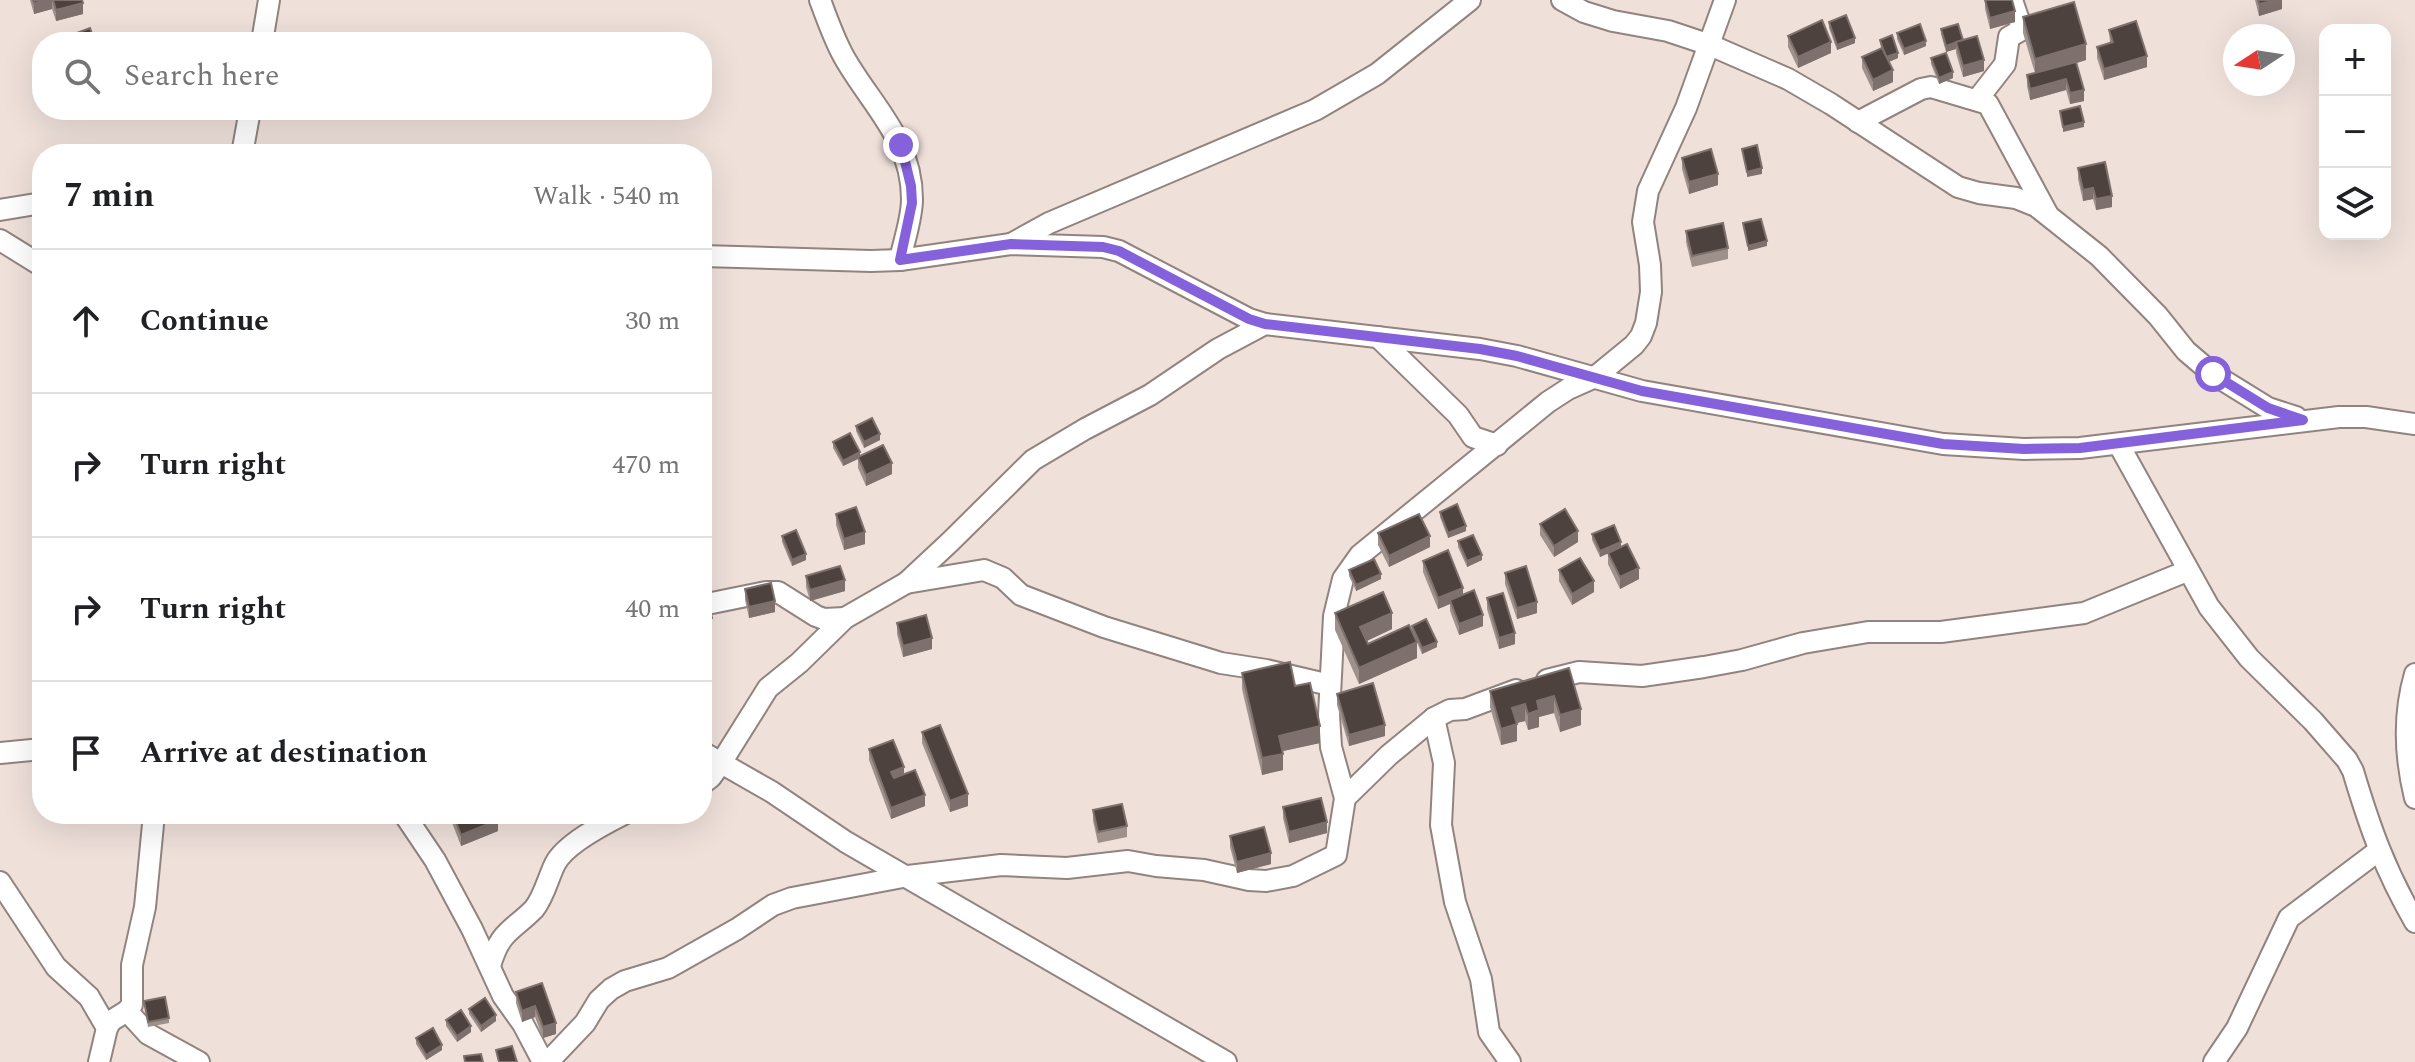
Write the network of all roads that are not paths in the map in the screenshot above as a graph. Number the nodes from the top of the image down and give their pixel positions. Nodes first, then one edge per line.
1 (269, 0) edge
2 (820, 0) edge
3 (1470, 0) edge
4 (1562, 0) edge
5 (1725, 0) edge
6 (2012, 0) edge
7 (264, 32) edge
8 (1710, 45) junction
9 (1977, 100) junction
10 (248, 120) edge
11 (1858, 122) junction
12 (244, 144) edge
13 (32, 205) edge
14 (0, 210) edge
15 (2049, 217) junction
16 (0, 240) edge
17 (1011, 244) junction
18 (712, 256) edge
19 (32, 260) edge
20 (900, 260) junction
21 (1265, 324) junction
22 (1378, 337) junction
23 (1595, 377) junction
24 (2303, 420) junction
25 (2415, 424) edge
26 (1473, 437) junction
27 (1497, 445) junction
28 (2119, 445) junction
29 (1470, 468) junction
30 (2187, 571) junction
31 (906, 583) junction
32 (712, 603) edge
33 (845, 618) junction
34 (2415, 674) edge
35 (1330, 685) junction
36 (1434, 718) junction
37 (32, 750) edge
38 (0, 753) edge
39 (712, 758) edge
40 (721, 763) junction
41 (712, 776) edge
42 (1345, 798) junction
43 (2415, 798) edge
44 (153, 824) edge
45 (411, 824) edge
46 (608, 824) edge
47 (2378, 851) junction
48 (908, 876) junction
49 (0, 882) edge
50 (0, 913) edge
51 (23, 917) junction
52 (2415, 922) edge
53 (513, 925) junction
54 (472, 929) junction
55 (490, 966) junction
56 (127, 1011) junction
57 (107, 1028) junction
58 (99, 1062) edge
59 (199, 1062) edge
60 (546, 1062) edge
61 (1226, 1062) edge
62 (1510, 1062) edge
63 (2214, 1062) edge

1 - 7 street
2 - 20 street
3 - 17 street
4 - 8 street
5 - 8 street
6 - 9 street
8 - 11 street
8 - 23 street
9 - 11 street
9 - 15 street
10 - 12 street
11 - 15 street
13 - 14 street
15 - 24 street
16 - 19 street
17 - 20 street
17 - 21 street
18 - 20 street
21 - 22 street
21 - 31 street
22 - 23 street
22 - 26 street
23 - 27 street
23 - 28 street
24 - 25 street
24 - 28 street
26 - 27 street
26 - 29 street
27 - 29 street
28 - 30 street
29 - 35 street
30 - 36 street
30 - 47 street
31 - 33 street
31 - 35 street
32 - 33 street
33 - 40 street
34 - 43 street
35 - 42 street
36 - 42 street
36 - 62 street
37 - 38 street
39 - 40 street
40 - 41 street
40 - 48 street
42 - 48 street
44 - 56 street
45 - 54 street
46 - 53 street
47 - 52 street
47 - 63 street
48 - 60 street
48 - 61 street
49 - 51 street
50 - 51 street
51 - 57 street
53 - 54 street
53 - 55 street
54 - 55 street
55 - 60 street
56 - 57 street
56 - 59 street
57 - 58 street

